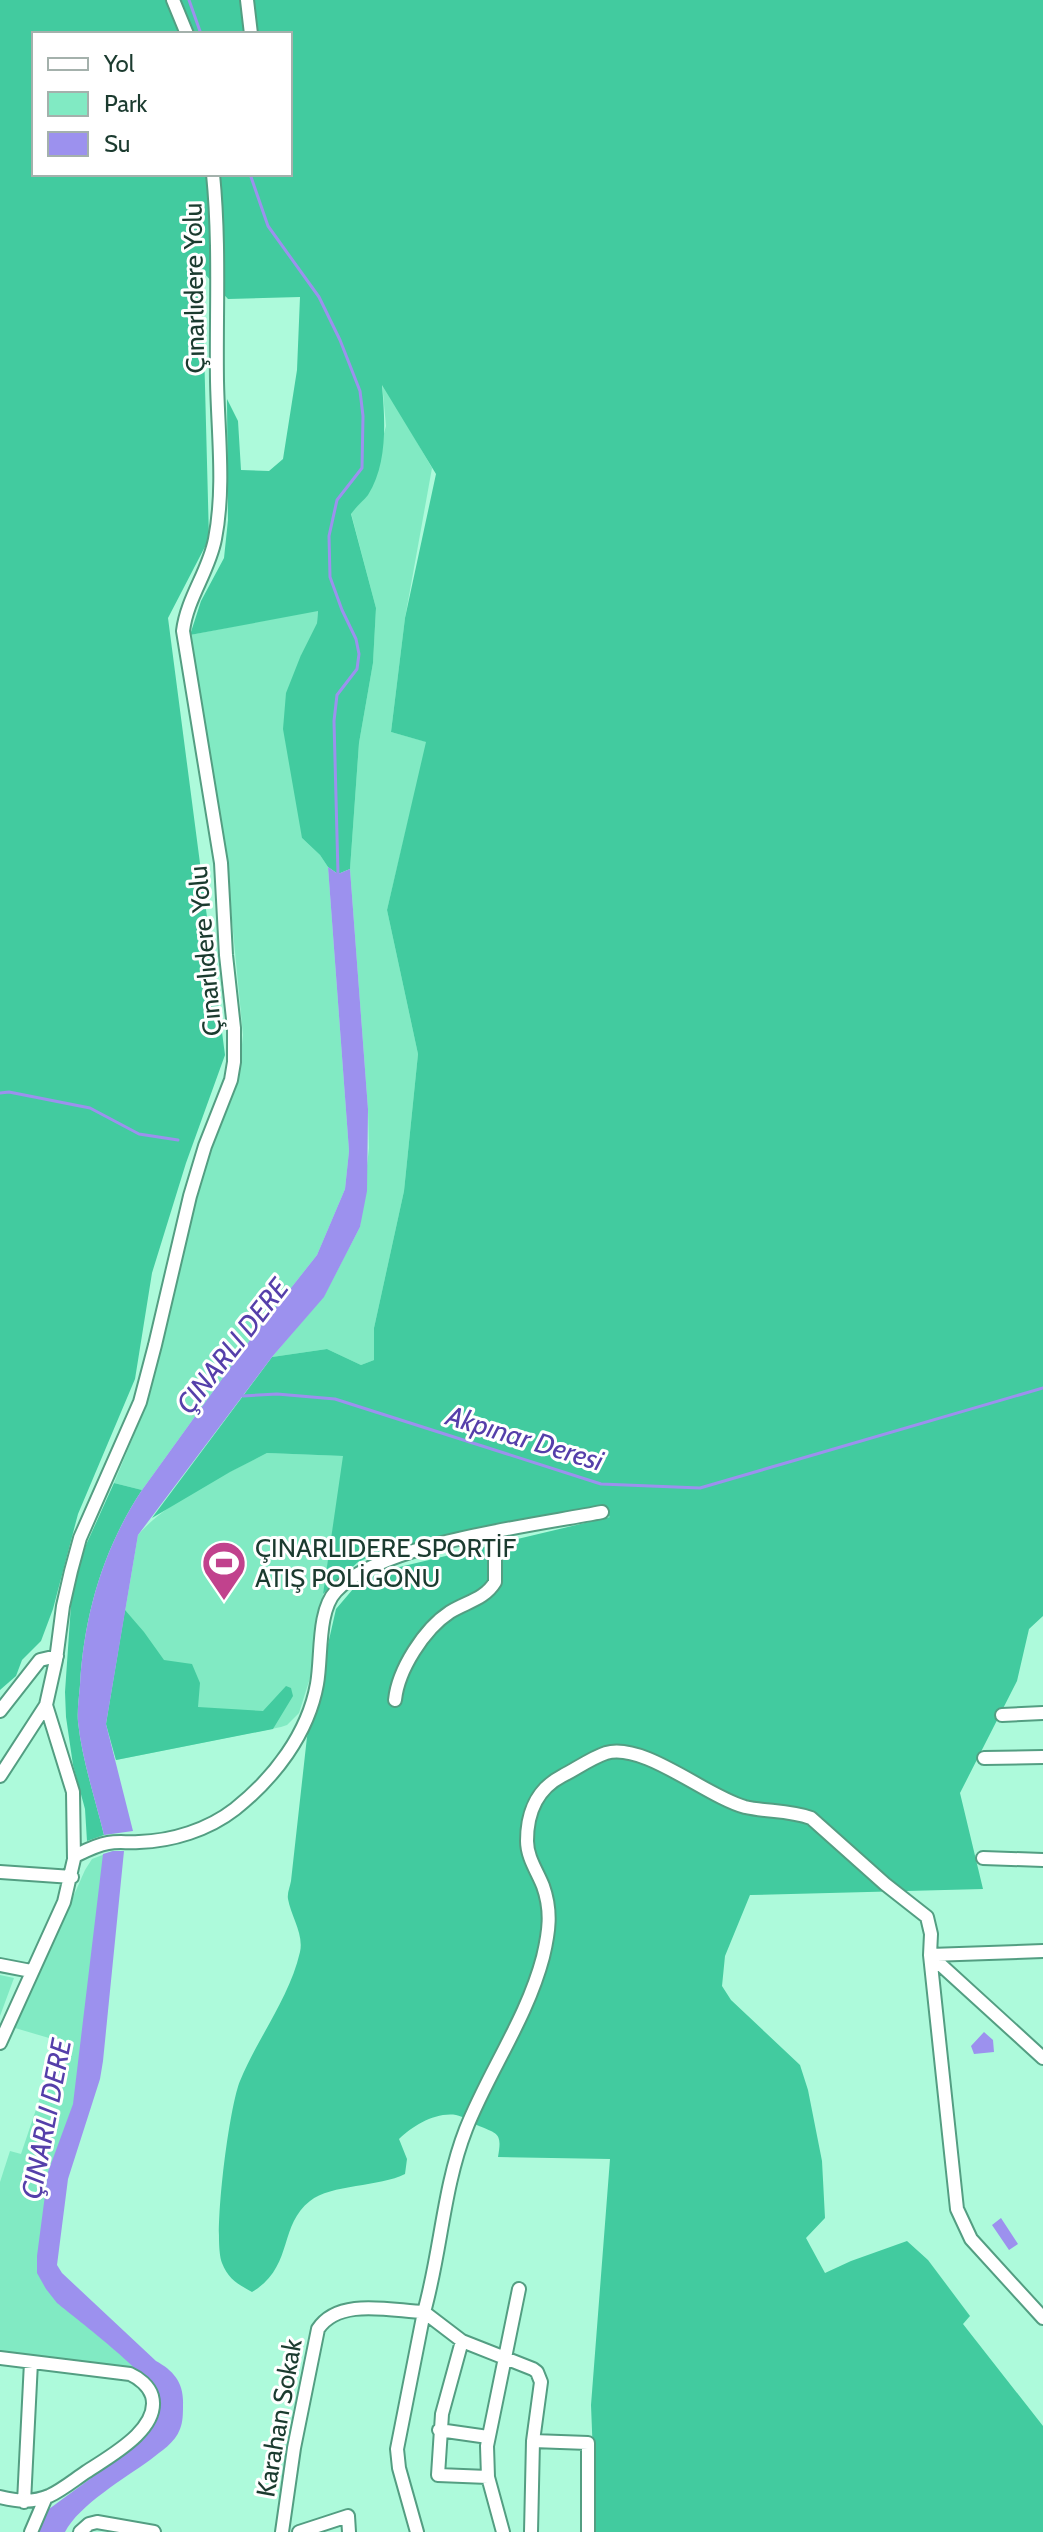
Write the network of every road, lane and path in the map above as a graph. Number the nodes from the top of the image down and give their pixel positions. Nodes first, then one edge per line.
1 (173, 0) edge
2 (247, 0) edge
3 (186, 32) edge
4 (251, 32) edge
5 (213, 176) edge
6 (602, 1512) dead end
7 (495, 1532) junction
8 (57, 1656) junction
9 (395, 1700) dead end
10 (46, 1705) junction
11 (0, 1711) edge
12 (1043, 1713) edge
13 (1002, 1715) dead end
14 (1043, 1757) edge
15 (984, 1758) dead end
16 (0, 1776) edge
17 (75, 1856) junction
18 (983, 1858) dead end
19 (1043, 1860) edge
20 (0, 1872) edge
21 (72, 1877) junction
22 (1043, 1951) edge
23 (930, 1955) junction
24 (0, 1965) edge
25 (31, 1971) junction
26 (0, 2043) edge
27 (1043, 2058) edge
28 (519, 2289) dead end
29 (424, 2312) junction
30 (1043, 2319) edge
31 (462, 2341) junction
32 (0, 2358) edge
33 (504, 2358) junction
34 (31, 2362) junction
35 (439, 2430) junction
36 (488, 2437) junction
37 (533, 2441) junction
38 (488, 2477) junction
39 (0, 2497) edge
40 (46, 2497) junction
41 (24, 2502) junction
42 (31, 2532) edge
43 (80, 2532) edge
44 (154, 2532) edge
45 (282, 2532) edge
46 (299, 2532) edge
47 (349, 2532) edge
48 (417, 2532) edge
49 (503, 2532) edge
50 (531, 2532) edge
51 (588, 2532) edge

1 - 3 street
2 - 4 street
5 - 8 street, Çınarlıdere Yolu
6 - 7 street
7 - 9 street
7 - 17 street
8 - 10 street, Çınarlıdere Yolu
8 - 11 street
10 - 16 street
10 - 17 street
12 - 13 street
14 - 15 street
17 - 21 street
18 - 19 street
20 - 21 street
21 - 25 street
22 - 23 street
23 - 27 street
23 - 29 street
23 - 30 street
24 - 25 street
25 - 26 street
28 - 33 street
29 - 31 street
29 - 45 street, Karahan Sokak
29 - 48 street
31 - 33 street
31 - 35 street
32 - 34 street
33 - 36 street
33 - 37 street
34 - 40 street
34 - 41 street
35 - 36 street
35 - 38 street
36 - 38 street
37 - 50 street
37 - 51 street
38 - 49 street
39 - 41 street
40 - 41 street
40 - 42 street
43 - 44 street
46 - 47 street

